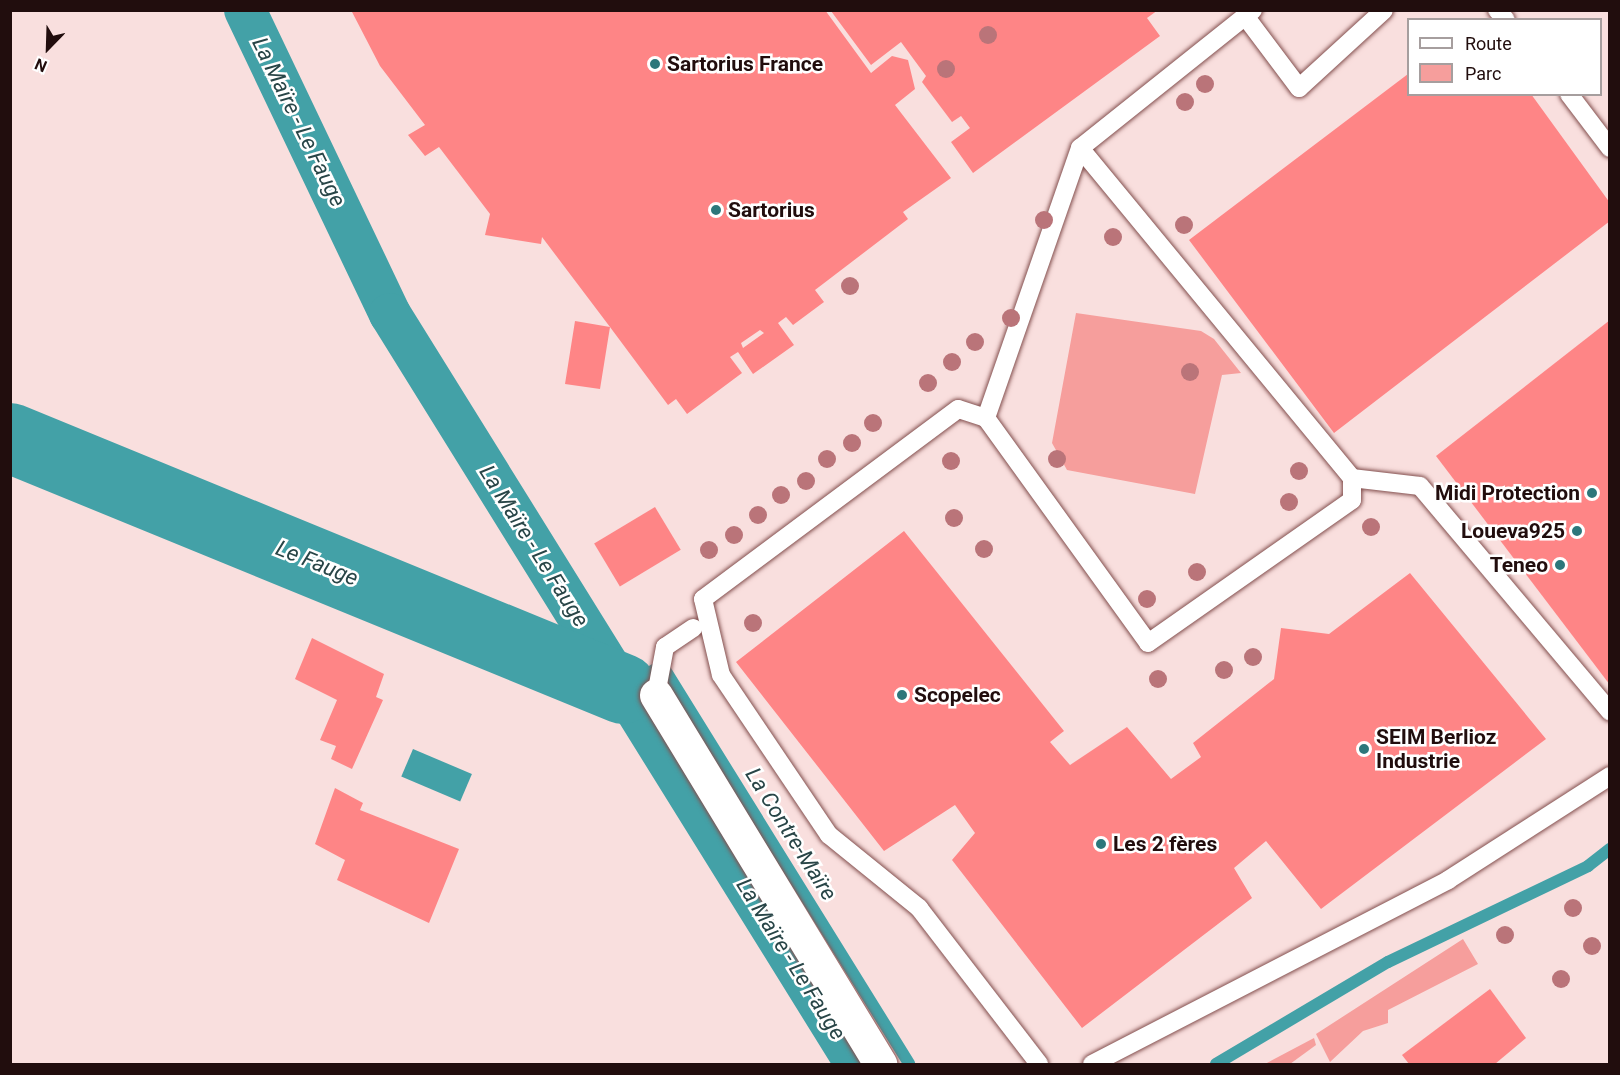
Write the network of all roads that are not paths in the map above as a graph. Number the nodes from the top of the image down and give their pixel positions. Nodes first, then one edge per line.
1 (1384, 10) edge
2 (1249, 14) edge
3 (1571, 96) edge
4 (1080, 148) junction
5 (1610, 148) edge
6 (986, 418) junction
7 (1352, 478) junction
8 (693, 628) dead end
9 (656, 695) joint
10 (1610, 712) edge
11 (1610, 776) edge
12 (880, 1065) edge
13 (1039, 1065) edge
14 (1092, 1065) edge

1 - 2 lane
2 - 4 lane
3 - 5 lane
4 - 6 lane
4 - 7 lane
6 - 7 lane
6 - 13 lane
7 - 10 lane
8 - 9 lane
9 - 12 street
11 - 14 lane

